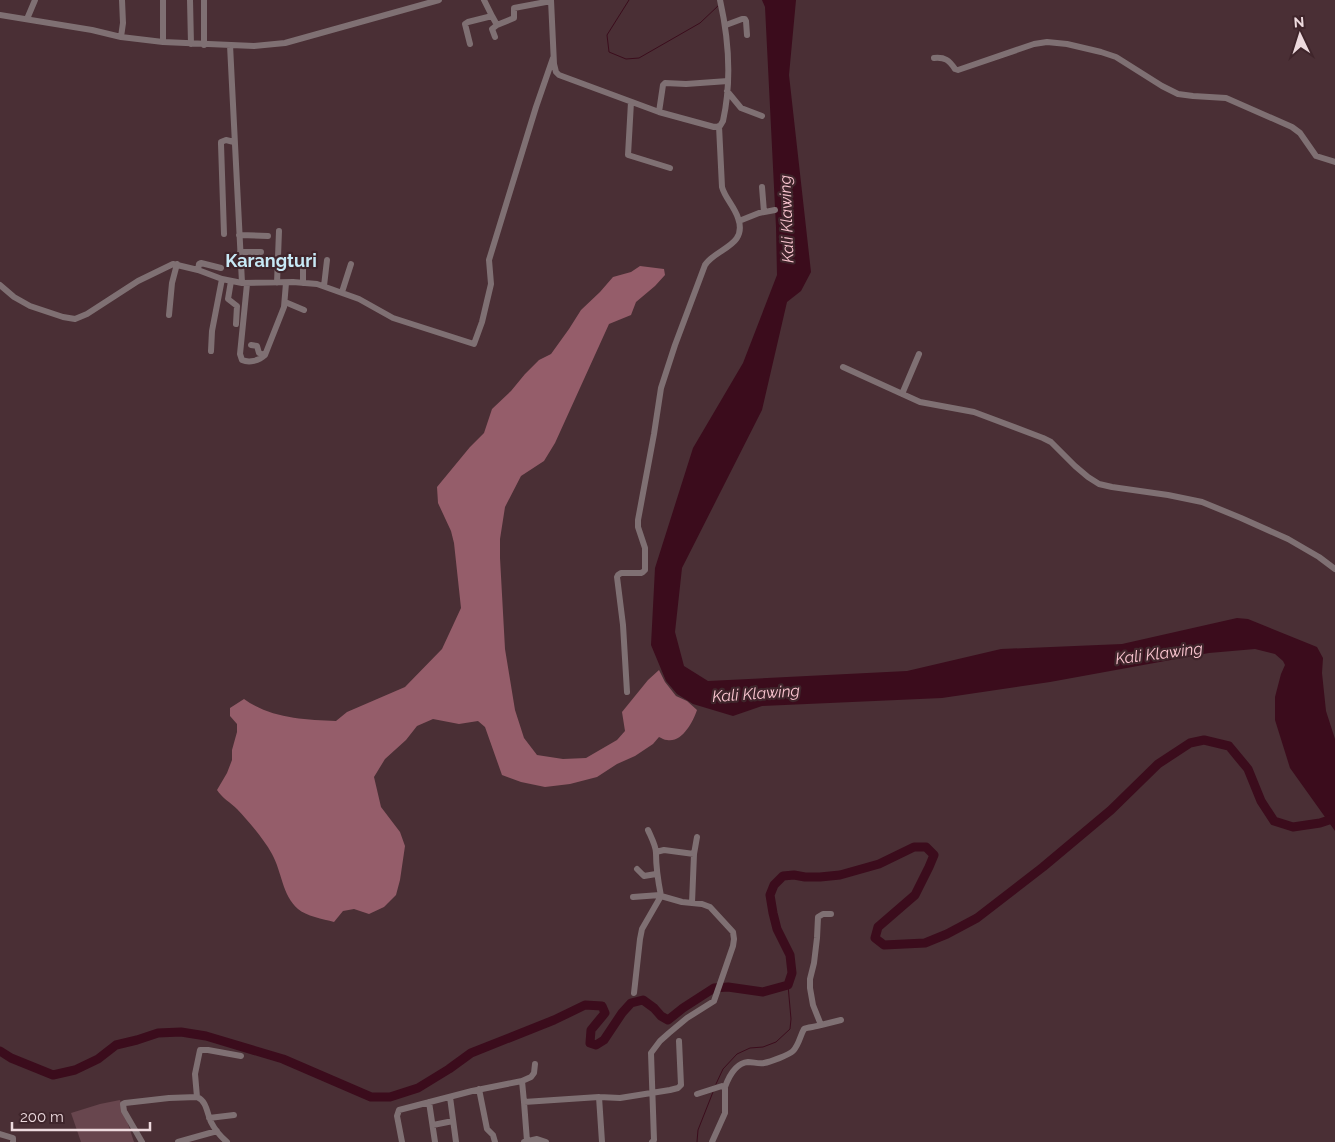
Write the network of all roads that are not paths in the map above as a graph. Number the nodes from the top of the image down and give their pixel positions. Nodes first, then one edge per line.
1 (35, 0) edge
2 (122, 0) edge
3 (163, 0) edge
4 (190, 0) edge
5 (204, 0) edge
6 (439, 0) edge
7 (484, 0) edge
8 (551, 1) edge
9 (721, 2) edge
10 (0, 15) edge
11 (492, 16) junction
12 (27, 19) junction
13 (497, 25) junction
14 (726, 25) junction
15 (747, 35) dead end
16 (121, 37) junction
17 (495, 37) dead end
18 (163, 42) junction
19 (191, 44) junction
20 (470, 44) dead end
21 (204, 45) junction
22 (230, 45) junction
23 (553, 58) junction
24 (934, 58) dead end
25 (728, 81) junction
26 (727, 91) junction
27 (631, 102) junction
28 (659, 112) junction
29 (762, 116) dead end
30 (719, 126) junction
31 (234, 142) junction
32 (1335, 162) edge
33 (670, 168) dead end
34 (762, 187) dead end
35 (775, 210) dead end
36 (764, 212) junction
37 (739, 220) junction
38 (279, 231) dead end
39 (224, 234) dead end
40 (239, 235) junction
41 (268, 236) dead end
42 (240, 252) junction
43 (261, 252) dead end
44 (327, 260) dead end
45 (303, 263) dead end
46 (177, 264) junction
47 (351, 264) dead end
48 (221, 268) dead end
49 (198, 270) junction
50 (222, 279) junction
51 (231, 281) junction
52 (286, 282) junction
53 (244, 283) junction
54 (277, 283) junction
55 (303, 283) junction
56 (0, 285) edge
57 (324, 286) junction
58 (342, 292) junction
59 (285, 302) junction
60 (304, 310) dead end
61 (169, 315) dead end
62 (236, 324) dead end
63 (252, 345) dead end
64 (212, 351) dead end
65 (919, 354) dead end
66 (265, 355) junction
67 (843, 367) dead end
68 (902, 394) junction
69 (1335, 569) edge
70 (628, 692) dead end
71 (648, 830) dead end
72 (697, 837) dead end
73 (656, 852) junction
74 (694, 854) junction
75 (637, 869) dead end
76 (656, 874) junction
77 (660, 896) junction
78 (632, 897) dead end
79 (692, 903) junction
80 (831, 914) dead end
81 (634, 993) dead end
82 (841, 1020) dead end
83 (821, 1025) junction
84 (679, 1041) dead end
85 (241, 1056) dead end
86 (535, 1064) dead end
87 (522, 1081) junction
88 (725, 1087) junction
89 (479, 1089) junction
90 (653, 1093) junction
91 (697, 1094) dead end
92 (197, 1097) junction
93 (450, 1097) junction
94 (599, 1097) junction
95 (429, 1102) junction
96 (524, 1102) junction
97 (234, 1115) dead end
98 (209, 1118) junction
99 (453, 1121) junction
100 (433, 1125) junction
101 (217, 1131) junction
102 (0, 1134) edge
103 (654, 1141) edge
104 (13, 1142) edge
105 (142, 1142) edge
106 (178, 1142) edge
107 (227, 1142) edge
108 (402, 1142) edge
109 (435, 1142) edge
110 (456, 1142) edge
111 (495, 1142) edge
112 (525, 1142) edge
113 (546, 1142) edge
114 (602, 1142) edge
115 (712, 1142) edge

1 - 12 street
2 - 16 street
3 - 18 street
4 - 19 street
5 - 21 street
6 - 22 street
7 - 11 street
8 - 13 street
8 - 23 street
9 - 14 street
10 - 12 street
11 - 13 street
11 - 20 street
12 - 16 street
13 - 17 street
14 - 15 street
14 - 25 street
16 - 18 street
18 - 19 street
19 - 21 street
21 - 22 street
22 - 31 street
23 - 27 street
23 - 58 street
24 - 32 street
25 - 26 street
25 - 28 street
26 - 29 street
26 - 30 street
27 - 28 street
27 - 33 street
28 - 30 street
30 - 37 street
31 - 39 street
31 - 40 street
34 - 36 street
35 - 36 street
36 - 37 street
37 - 70 street
38 - 54 street
40 - 41 street
40 - 42 street
42 - 43 street
42 - 53 street
44 - 57 street
45 - 55 street
46 - 49 street
46 - 56 street
46 - 61 street
47 - 58 street
48 - 49 street
49 - 50 street
50 - 51 street
50 - 64 street
51 - 53 street
51 - 62 street
52 - 54 street
52 - 55 street
52 - 59 street
53 - 54 street
53 - 66 street
55 - 57 street
57 - 58 street
59 - 60 street
59 - 66 street
63 - 66 street
65 - 68 street
67 - 68 street
68 - 69 street
71 - 73 street
72 - 74 street
73 - 74 street
73 - 76 street
74 - 79 street
75 - 76 street
76 - 77 street
77 - 78 street
77 - 79 street
77 - 81 street
79 - 90 street
80 - 83 street
82 - 83 street
83 - 88 street
84 - 90 street
85 - 92 street
86 - 87 street
87 - 89 street
87 - 96 street
88 - 91 street
88 - 115 street
89 - 93 street
89 - 111 street
90 - 94 street
90 - 103 street
92 - 98 street
92 - 105 street
93 - 95 street
93 - 99 street
94 - 96 street
94 - 114 street
95 - 100 street
95 - 108 street
96 - 112 street
97 - 98 street
98 - 101 street
99 - 100 street
99 - 110 street
100 - 109 street
101 - 106 street
101 - 107 street
102 - 104 street
112 - 113 street

